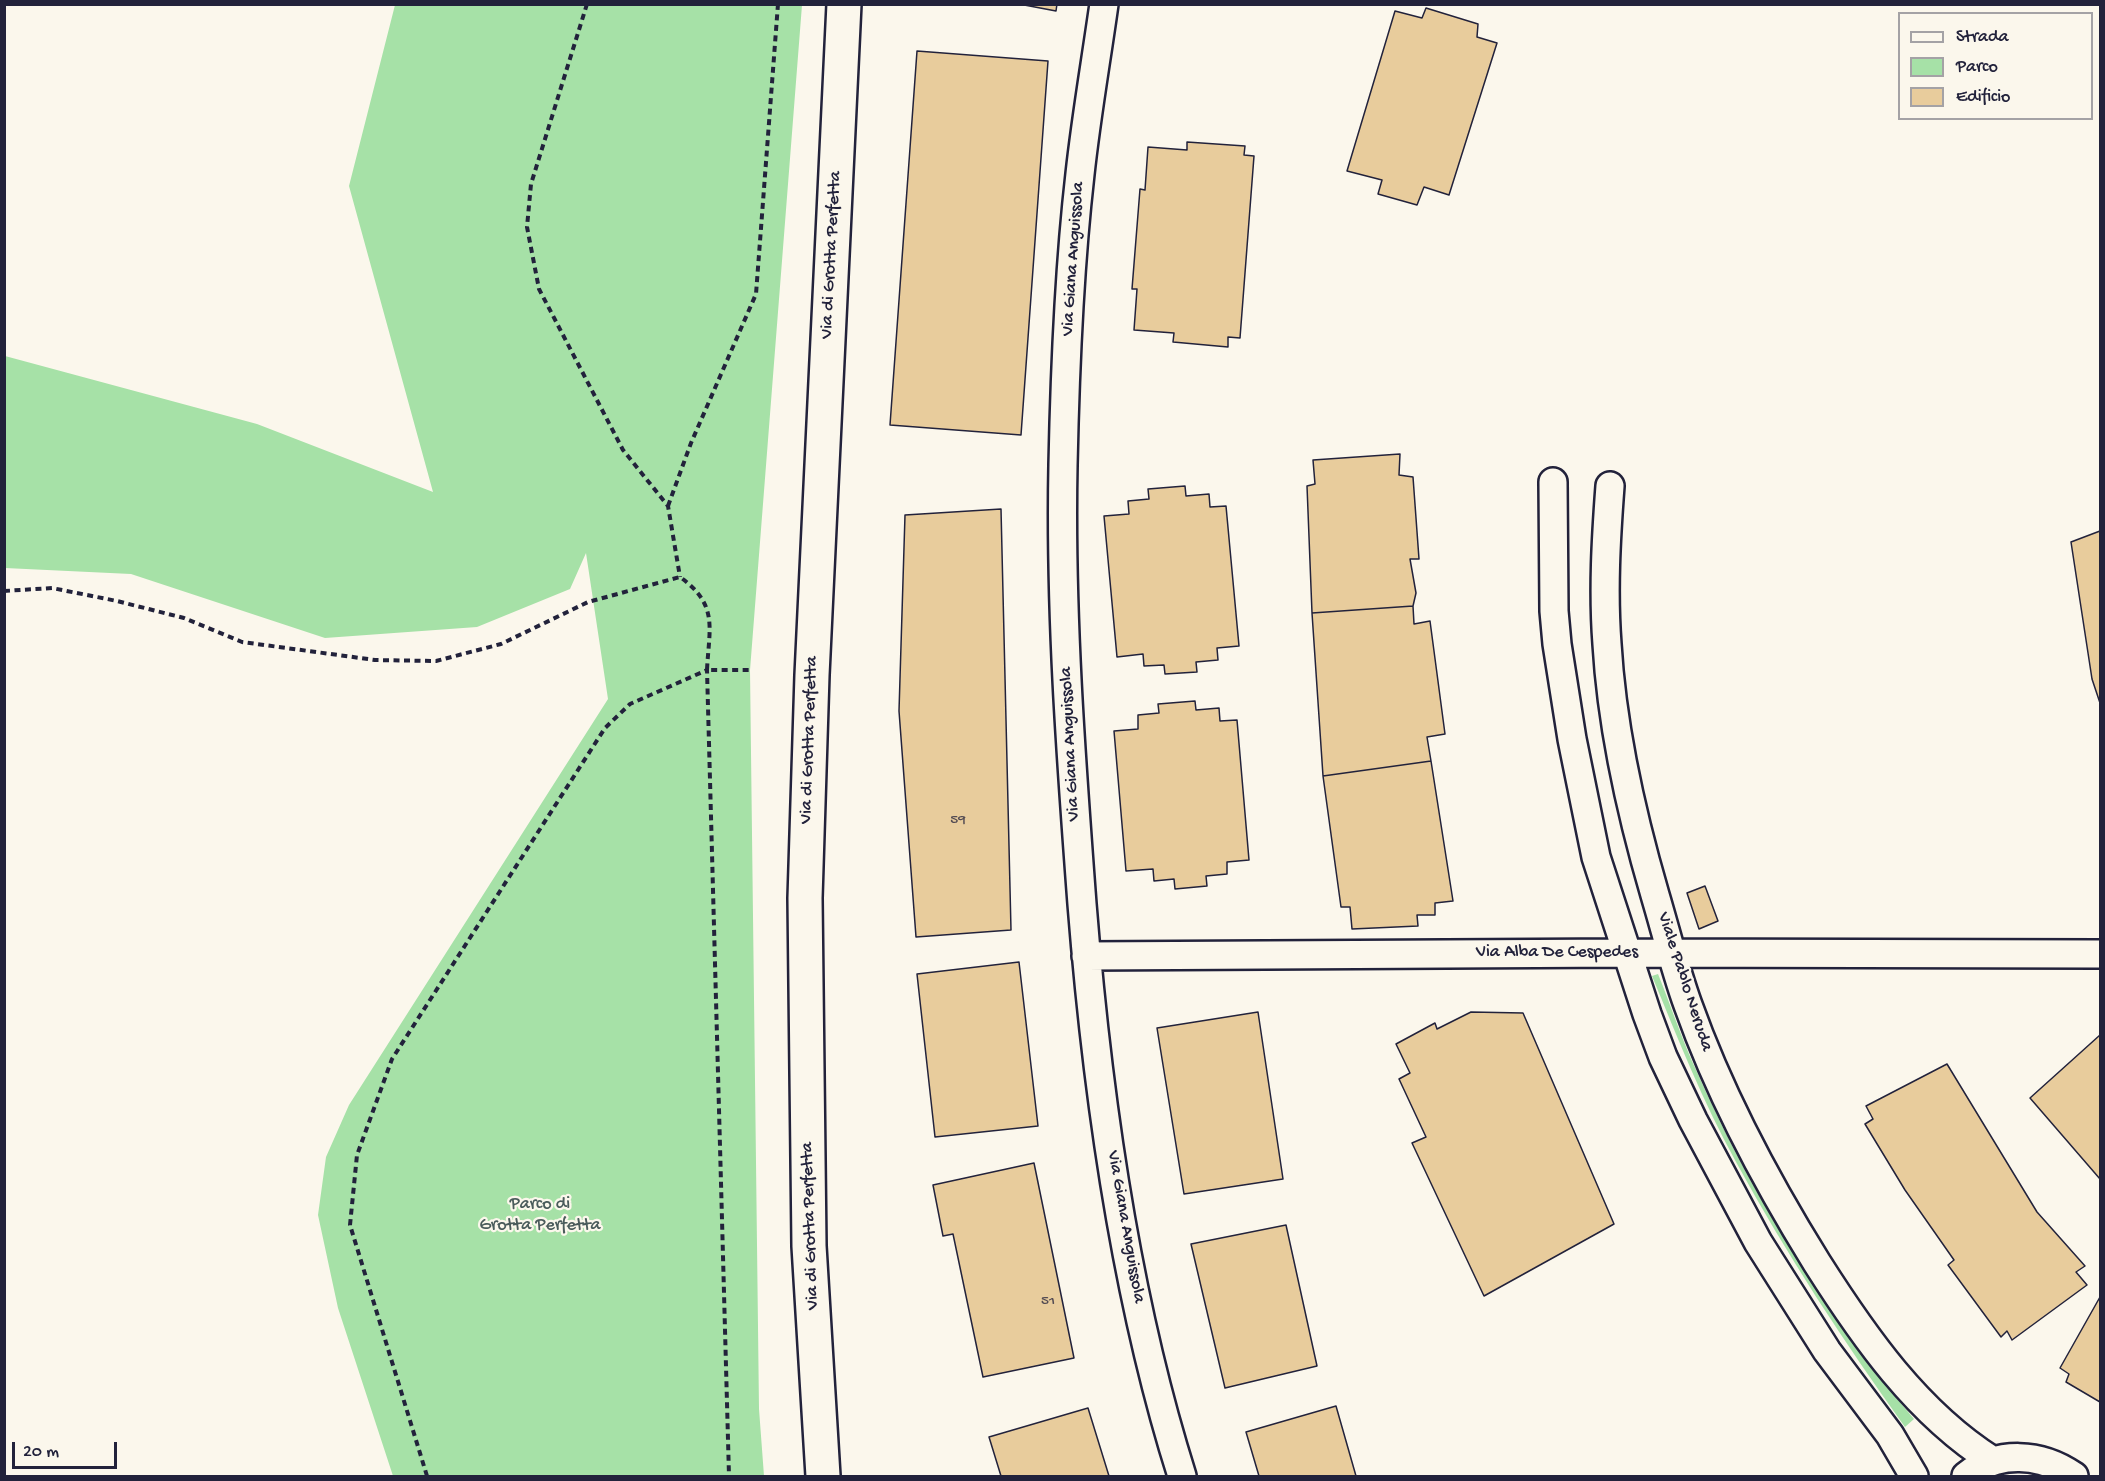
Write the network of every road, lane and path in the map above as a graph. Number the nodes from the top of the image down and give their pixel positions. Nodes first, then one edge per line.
1 (587, 4) edge
2 (778, 4) edge
3 (844, 4) edge
4 (1104, 4) edge
5 (1553, 482) dead end
6 (1610, 486) dead end
7 (668, 506) junction
8 (680, 577) junction
9 (4, 591) edge
10 (707, 670) junction
11 (750, 670) dead end
12 (1626, 953) junction
13 (1672, 953) junction
14 (2100, 954) edge
15 (1086, 956) junction
16 (1993, 1461) junction
17 (427, 1476) edge
18 (729, 1476) edge
19 (823, 1476) edge
20 (1182, 1476) edge
21 (1914, 1476) edge
22 (1966, 1476) edge
23 (2074, 1476) edge

1 - 7 path
2 - 7 path
3 - 19 street, Via di Grotta Perfetta
4 - 15 street, Via Giana Anguissola
5 - 12 street
6 - 13 street, Viale Pablo Neruda
7 - 8 path
8 - 9 path
8 - 10 path
10 - 11 path
10 - 17 path
10 - 18 path
12 - 13 street, Via Alba De Cespedes
12 - 15 street, Via Alba De Cespedes
12 - 21 street
13 - 14 street, Via Alba De Cespedes
13 - 16 street, Viale Pablo Neruda
15 - 20 street, Via Giana Anguissola
16 - 22 street
16 - 23 street

